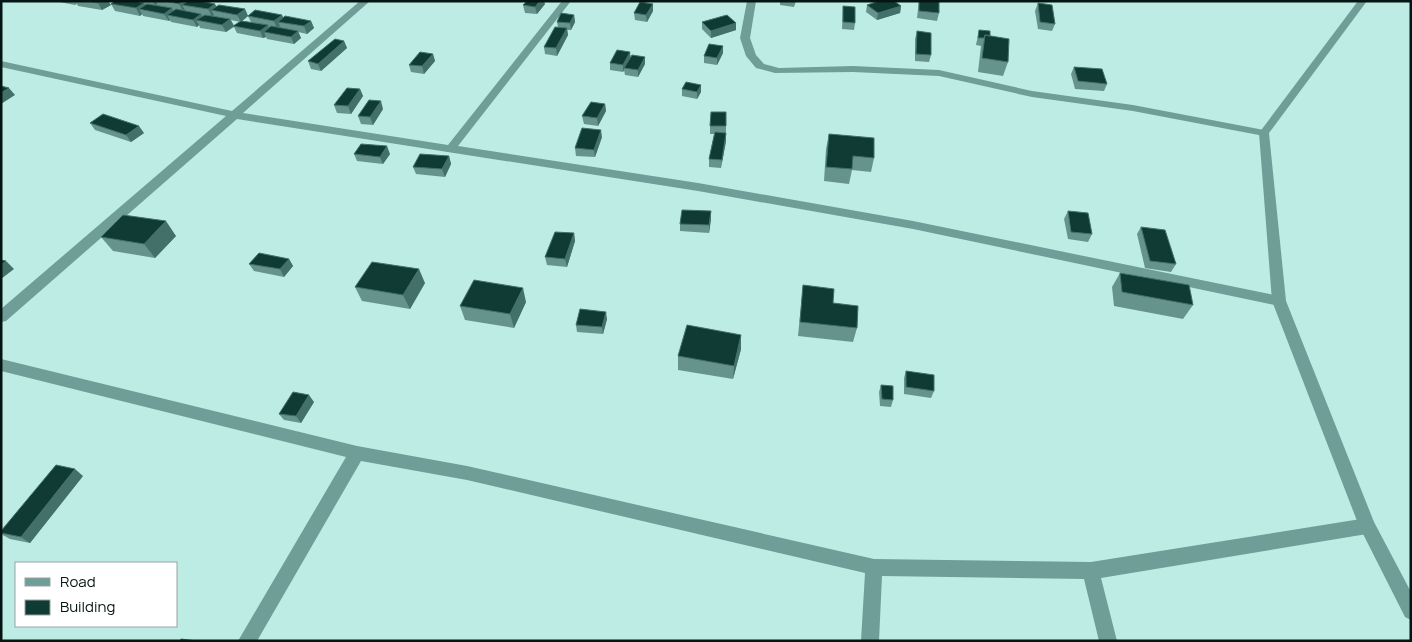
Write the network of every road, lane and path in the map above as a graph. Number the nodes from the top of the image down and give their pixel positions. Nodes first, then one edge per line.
1 (366, 1) edge
2 (567, 1) edge
3 (752, 1) edge
4 (1363, 1) edge
5 (1, 64) edge
6 (235, 115) junction
7 (1264, 133) junction
8 (450, 149) junction
9 (1279, 301) junction
10 (1, 317) edge
11 (1, 365) edge
12 (357, 453) junction
13 (1367, 526) junction
14 (874, 567) junction
15 (1091, 571) junction
16 (1411, 611) edge
17 (247, 641) edge
18 (870, 641) edge
19 (1108, 641) edge

1 - 6 street
2 - 8 street
3 - 7 street
4 - 7 street
5 - 6 street
6 - 8 street
6 - 10 street
7 - 9 street
8 - 9 street
9 - 13 street
11 - 12 street
12 - 14 street
12 - 17 street
13 - 15 street
13 - 16 street
14 - 15 street
14 - 18 street
15 - 19 street

